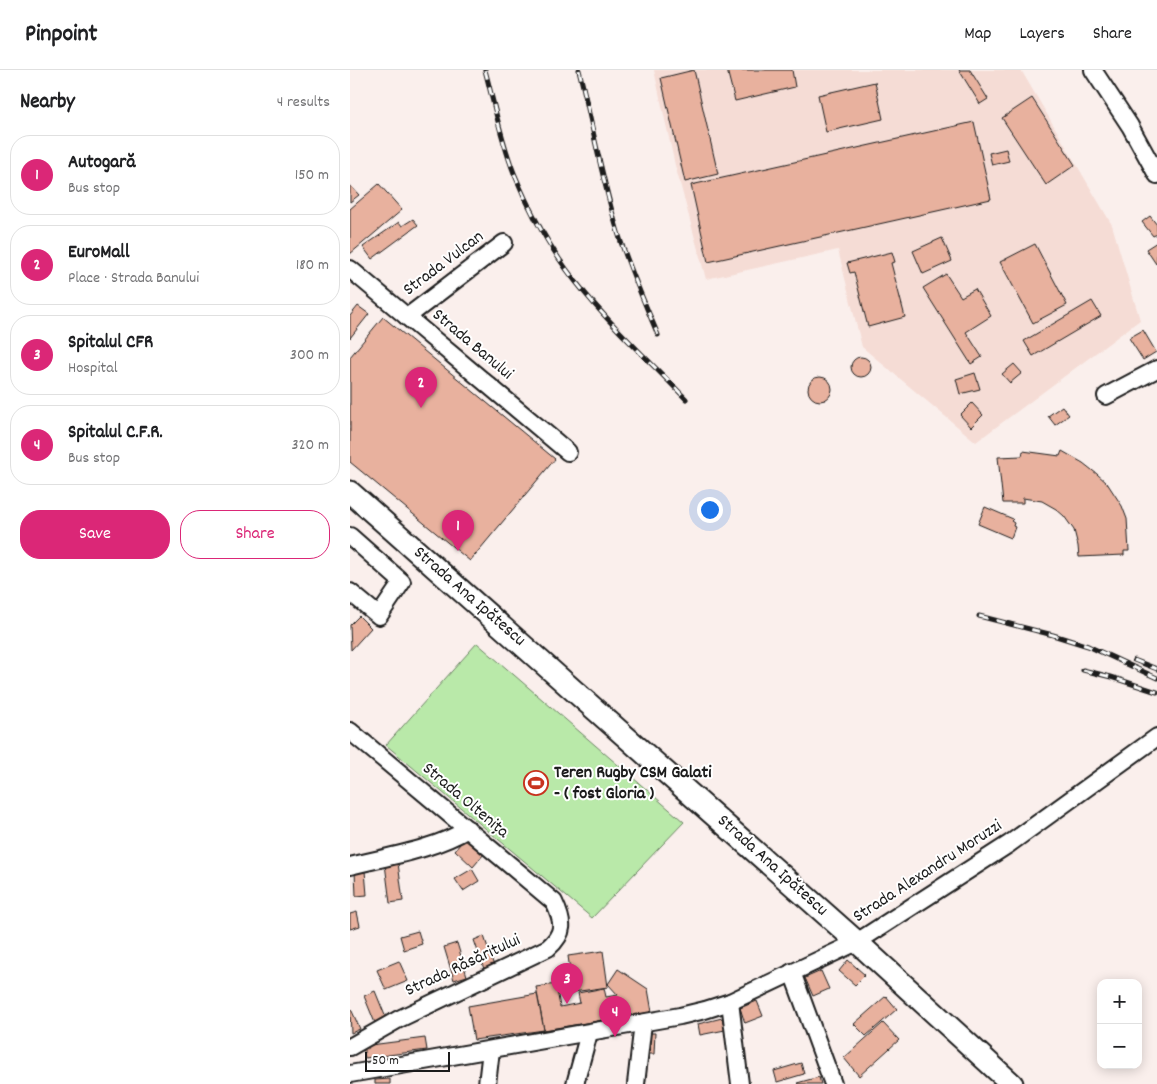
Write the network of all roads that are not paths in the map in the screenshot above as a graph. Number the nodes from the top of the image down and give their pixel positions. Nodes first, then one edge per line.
1 (1093, 70) edge
2 (1152, 156) edge
3 (1157, 175) edge
4 (504, 243) dead end
5 (350, 269) edge
6 (407, 317) junction
7 (1157, 369) edge
8 (1106, 396) dead end
9 (568, 452) dead end
10 (350, 492) edge
11 (350, 536) edge
12 (350, 592) edge
13 (350, 731) edge
14 (1157, 737) edge
15 (468, 829) junction
16 (350, 866) edge
17 (554, 902) joint
18 (857, 942) junction
19 (792, 972) junction
20 (730, 1002) junction
21 (642, 1023) junction
22 (588, 1033) junction
23 (350, 1047) edge
24 (491, 1050) junction
25 (350, 1074) edge
26 (487, 1084) edge
27 (575, 1084) edge
28 (636, 1084) edge
29 (740, 1084) edge
30 (833, 1084) edge
31 (1012, 1084) edge

1 - 2 street
2 - 3 street
4 - 6 street, Strada Vulcan
5 - 6 street, Strada Banului
6 - 9 street, Strada Banului
7 - 8 street
10 - 18 main road, Strada Ana Ipătescu
11 - 12 street
13 - 15 street, Strada Oltenița
14 - 18 street, Strada Alexandru Moruzzi
15 - 16 street
15 - 17 street, Strada Oltenița
17 - 23 street, Strada Răsăritului
18 - 19 street, Strada Alexandru Moruzzi
18 - 31 main road, Strada Ana Ipătescu
19 - 20 street, Strada Alexandru Moruzzi
19 - 30 street
20 - 21 street, Strada Alexandru Moruzzi
20 - 29 street
21 - 22 street, Strada Alexandru Moruzzi
21 - 28 street
22 - 24 street, Strada Alexandru Moruzzi
22 - 27 street
24 - 25 street, Strada Alexandru Moruzzi
24 - 26 street

